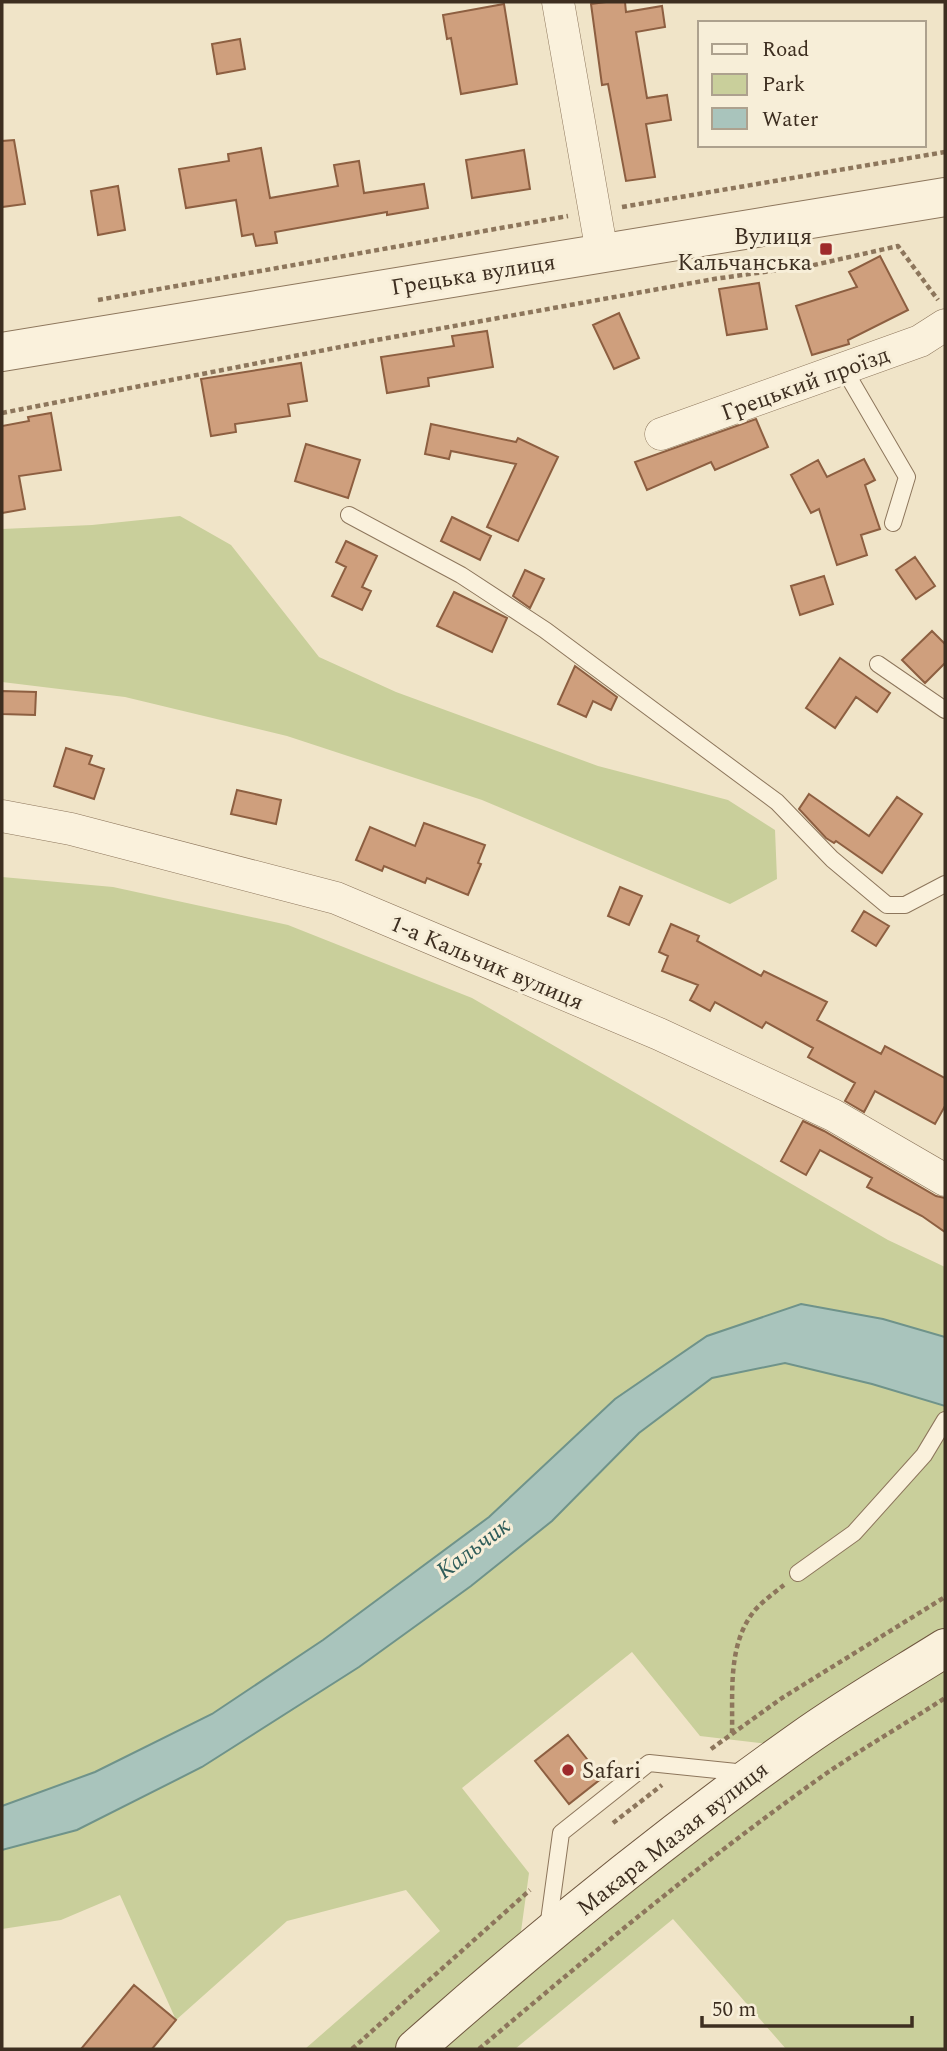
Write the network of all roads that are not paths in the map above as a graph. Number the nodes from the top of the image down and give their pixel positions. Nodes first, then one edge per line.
1 (558, 2) edge
2 (945, 197) edge
3 (602, 253) junction
4 (945, 325) edge
5 (2, 352) edge
6 (844, 369) junction
7 (661, 434) dead end
8 (349, 515) dead end
9 (893, 523) dead end
10 (878, 664) dead end
11 (945, 710) edge
12 (2, 816) edge
13 (945, 884) edge
14 (945, 1180) edge
15 (944, 1423) edge
16 (798, 1573) road end
17 (945, 1648) edge
18 (755, 1774) junction
19 (547, 1936) junction
20 (415, 2049) edge

1 - 3 street
2 - 3 street, Грецька вулиця
3 - 5 street, Грецька вулиця
4 - 6 street, Грецький проїзд
6 - 7 street, Грецький проїзд
6 - 9 lane
8 - 13 lane
10 - 11 lane
12 - 14 street, 1-а Кальчик вулиця
15 - 16 lane
17 - 18 street, Макара Мазая вулиця
18 - 19 street, Макара Мазая вулиця
18 - 19 lane
19 - 20 street, Макара Мазая вулиця

